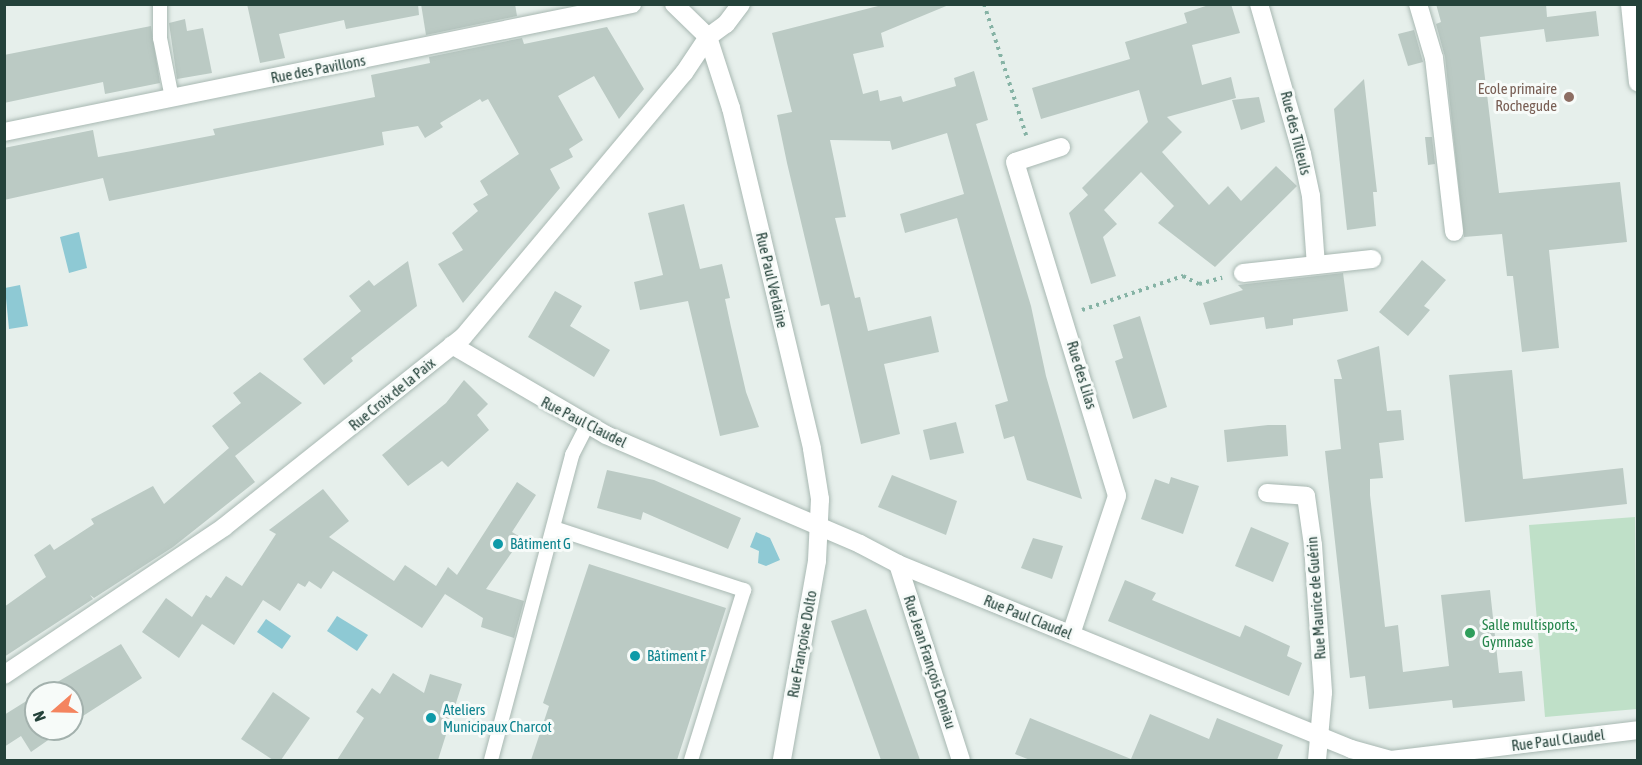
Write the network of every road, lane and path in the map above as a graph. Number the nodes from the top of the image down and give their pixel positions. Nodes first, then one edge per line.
1 (160, 4) edge
2 (632, 4) edge
3 (674, 4) edge
4 (741, 4) edge
5 (984, 4) edge
6 (1259, 4) edge
7 (1418, 4) edge
8 (1630, 4) edge
9 (708, 37) junction
10 (1638, 83) edge
11 (172, 98) junction
12 (4, 132) edge
13 (1061, 147) dead end
14 (1033, 156) junction
15 (1454, 231) dead end
16 (1372, 259) dead end
17 (1316, 265) junction
18 (1244, 273) joint
19 (1064, 316) junction
20 (452, 345) junction
21 (587, 425) junction
22 (1266, 493) dead end
23 (820, 527) junction
24 (554, 528) junction
25 (898, 564) junction
26 (1071, 634) junction
27 (4, 675) edge
28 (1638, 730) edge
29 (1321, 738) junction
30 (491, 760) edge
31 (691, 760) edge
32 (782, 760) edge
33 (961, 760) edge
34 (1317, 760) edge

1 - 11 lane
2 - 11 street, Rue des Pavillons
3 - 9 street
4 - 9 street
5 - 14 path
6 - 17 street, Rue des Tilleuls
7 - 15 street
8 - 10 street
9 - 20 street, Rue Croix de la Paix
9 - 23 street, Rue Paul Verlaine
11 - 12 street, Rue des Pavillons
13 - 14 street
14 - 19 street, Rue des Lilas
16 - 17 street
17 - 18 street
18 - 19 path
19 - 26 street, Rue des Lilas
20 - 21 street, Rue Paul Claudel
20 - 27 street, Rue Croix de la Paix
21 - 23 street, Rue Paul Claudel
21 - 24 lane
22 - 29 street, Rue Maurice de Guérin
23 - 25 street, Rue Paul Claudel
23 - 32 street, Rue Françoise Dolto
24 - 30 lane
24 - 31 lane
25 - 26 street, Rue Paul Claudel
25 - 33 street, Rue Jean François Deniau
26 - 29 street, Rue Paul Claudel
28 - 29 street, Rue Paul Claudel
29 - 34 street

